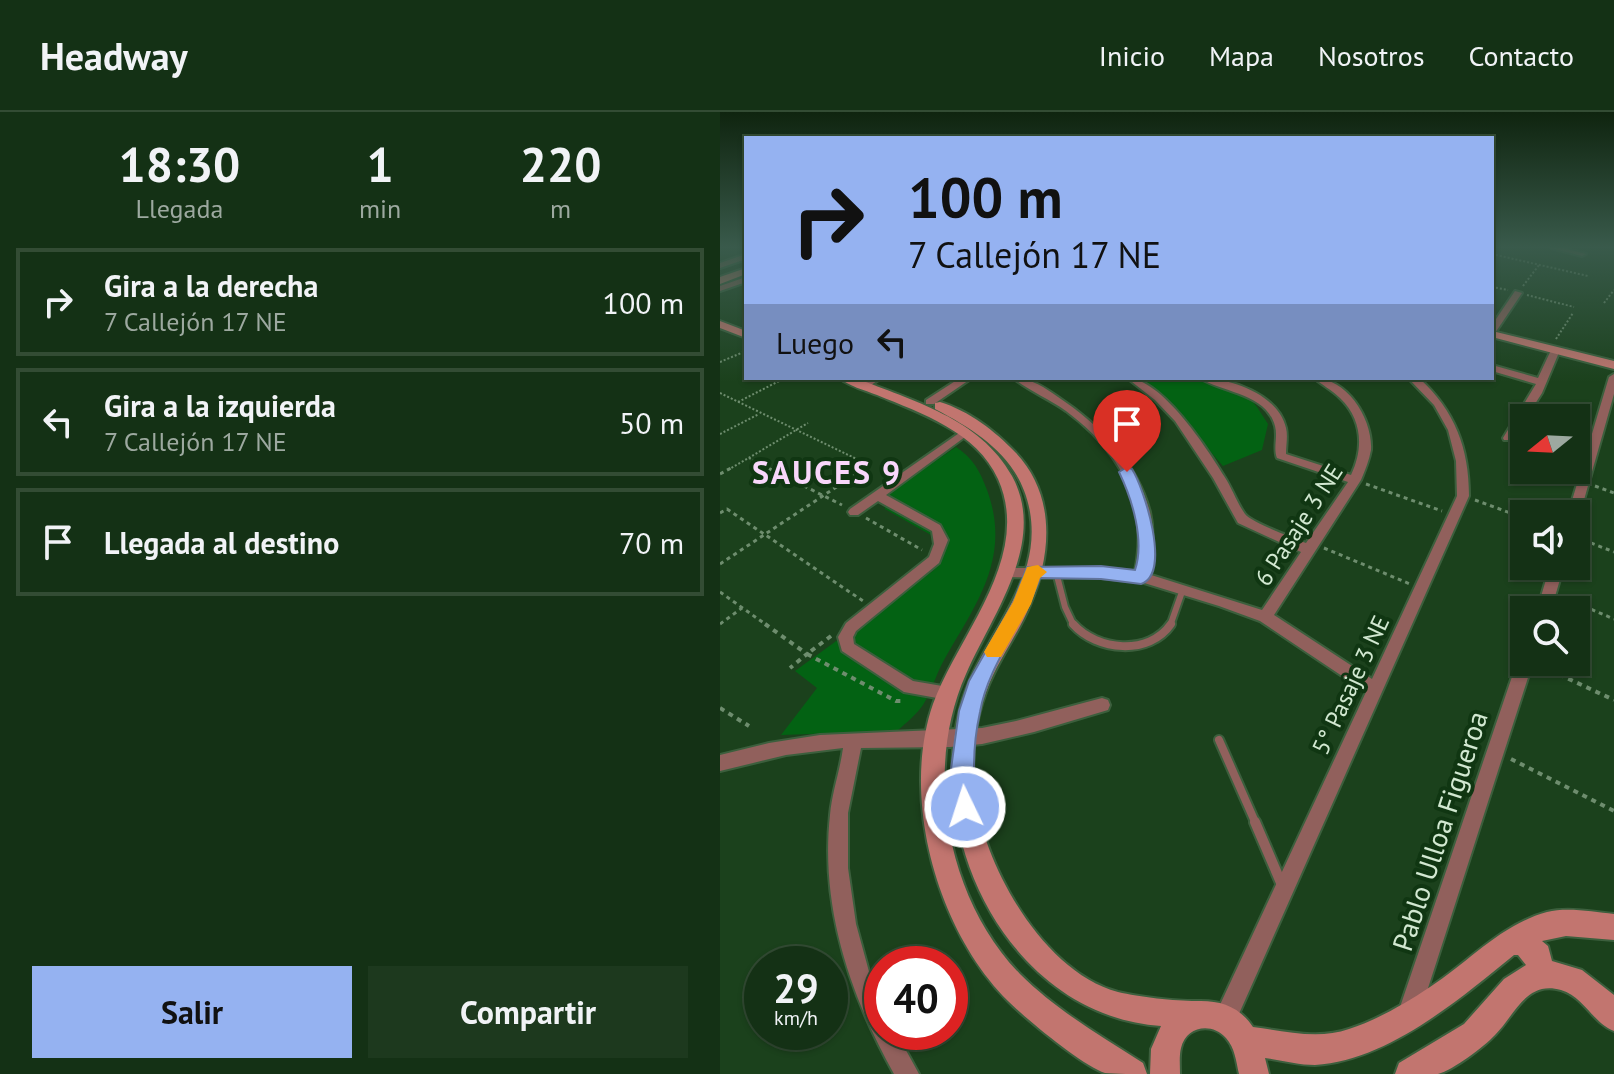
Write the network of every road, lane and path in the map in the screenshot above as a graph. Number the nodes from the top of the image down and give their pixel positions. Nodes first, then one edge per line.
1 (1518, 293) joint
2 (1612, 293) edge
3 (1604, 303) dead end
4 (1574, 307) dead end
5 (1573, 313) dead end
6 (720, 315) edge
7 (720, 324) edge
8 (744, 325) edge
9 (1494, 329) edge
10 (1494, 333) edge
11 (744, 334) edge
12 (1552, 349) junction
13 (744, 352) edge
14 (720, 362) edge
15 (1614, 365) edge
16 (1494, 369) edge
17 (1614, 377) edge
18 (781, 380) edge
19 (964, 380) edge
20 (1021, 380) edge
21 (1135, 380) edge
22 (1210, 380) edge
23 (1322, 380) edge
24 (1415, 380) edge
25 (1541, 382) junction
26 (869, 385) edge
27 (720, 393) edge
28 (728, 396) junction
29 (720, 400) edge
30 (738, 402) junction
31 (930, 402) junction
32 (761, 413) junction
33 (808, 423) dead end
34 (797, 430) junction
35 (965, 432) junction
36 (720, 434) edge
37 (1508, 438) dead end
38 (749, 458) junction
39 (1590, 465) edge
40 (720, 474) edge
41 (1355, 480) junction
42 (1588, 484) edge
43 (1614, 493) edge
44 (877, 495) junction
45 (822, 496) junction
46 (1463, 496) junction
47 (854, 512) junction
48 (720, 513) edge
49 (1510, 513) edge
50 (1455, 515) junction
51 (765, 534) junction
52 (1590, 543) edge
53 (1311, 546) junction
54 (1614, 552) edge
55 (929, 555) dead end
56 (720, 564) edge
57 (1033, 572) junction
58 (1056, 572) junction
59 (1006, 573) junction
60 (1141, 577) junction
61 (1553, 580) edge
62 (1183, 589) junction
63 (1422, 589) junction
64 (720, 592) edge
65 (1550, 592) junction
66 (1549, 596) edge
67 (871, 606) dead end
68 (742, 608) junction
69 (1265, 617) junction
70 (1614, 619) edge
71 (720, 624) edge
72 (807, 654) junction
73 (790, 668) dead end
74 (1520, 676) edge
75 (1562, 676) edge
76 (1375, 689) junction
77 (948, 693) junction
78 (1614, 700) edge
79 (908, 701) dead end
80 (1102, 705) dead end
81 (720, 708) edge
82 (749, 726) dead end
83 (964, 738) junction
84 (853, 740) junction
85 (935, 740) junction
86 (1219, 740) dead end
87 (1496, 751) junction
88 (720, 763) edge
89 (1614, 811) edge
90 (1283, 887) junction
91 (1614, 927) edge
92 (1512, 942) junction
93 (1532, 978) junction
94 (864, 989) edge
95 (1194, 1014) junction
96 (1226, 1017) junction
97 (1407, 1017) junction
98 (1614, 1017) edge
99 (1248, 1041) junction
100 (894, 1050) edge
101 (907, 1074) edge
102 (1132, 1074) edge
103 (1165, 1074) edge
104 (1254, 1074) edge
105 (1410, 1074) edge

1 - 4 path
1 - 9 street
2 - 3 path
5 - 12 path
6 - 8 street
7 - 11 street
10 - 12 street
12 - 15 street
12 - 25 street
13 - 14 path
16 - 25 street
17 - 39 street
18 - 30 path
19 - 31 street
20 - 60 street
21 - 53 street
22 - 41 street
23 - 41 street, 6 Pasaje 3 NE
24 - 46 street, 5° Pasaje 3 NE
25 - 37 street
26 - 31 street
26 - 35 street
27 - 28 path
28 - 29 path
28 - 30 path
30 - 32 path
31 - 57 street
32 - 34 path
32 - 36 path
33 - 34 path
34 - 38 path
34 - 45 path
35 - 44 street
35 - 59 street
38 - 40 path
38 - 45 path
41 - 50 path
41 - 53 street, 6 Pasaje 3 NE
42 - 43 path
44 - 47 street
44 - 77 street
45 - 47 path
45 - 51 path
46 - 49 path
46 - 50 street, 5° Pasaje 3 NE
47 - 55 path
48 - 51 path
50 - 63 street, 5° Pasaje 3 NE
51 - 56 path
51 - 67 path
52 - 54 path
53 - 63 path
53 - 69 street, 6 Pasaje 3 NE
57 - 58 street
57 - 59 street
57 - 83 street
58 - 60 street
58 - 62 lane
59 - 77 street
60 - 62 street
61 - 65 street
62 - 69 street
63 - 76 street, 5° Pasaje 3 NE
64 - 68 path
65 - 66 street
65 - 70 path
68 - 71 path
68 - 72 path
69 - 76 street
72 - 73 path
72 - 79 path
74 - 87 street, Pablo Ulloa Figueroa
75 - 78 path
76 - 90 street, 5° Pasaje 3 NE
77 - 85 street
80 - 83 street
81 - 82 path
83 - 85 street
83 - 95 street
84 - 85 street
84 - 88 street
84 - 94 street
85 - 102 street
86 - 90 lane
87 - 89 path
87 - 97 street, Pablo Ulloa Figueroa
90 - 96 street, 5° Pasaje 3 NE
91 - 92 street
92 - 93 street
92 - 97 street
93 - 98 street
93 - 105 street
95 - 96 street
95 - 103 street
96 - 99 street
97 - 99 street
99 - 104 street
100 - 101 street

